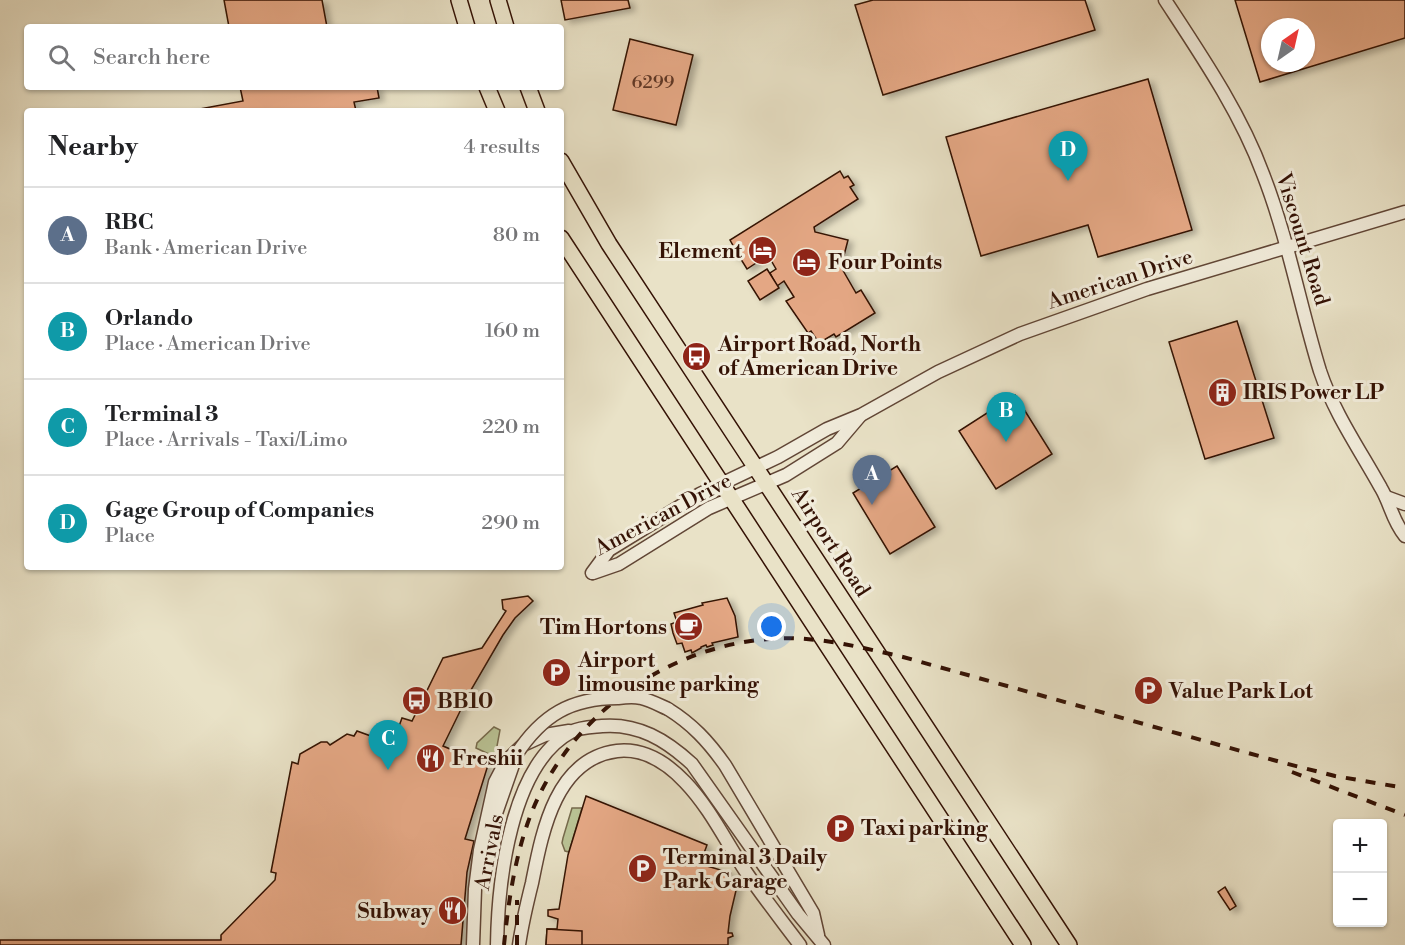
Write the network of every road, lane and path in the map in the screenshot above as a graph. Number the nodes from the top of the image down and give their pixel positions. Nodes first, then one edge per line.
1 (459, 0) edge
2 (498, 0) edge
3 (1165, 0) edge
4 (465, 24) edge
5 (505, 24) edge
6 (488, 90) edge
7 (529, 90) edge
8 (496, 108) edge
9 (536, 108) edge
10 (564, 166) edge
11 (1405, 212) edge
12 (564, 243) edge
13 (1288, 248) junction
14 (861, 415) junction
15 (757, 468) junction
16 (767, 483) junction
17 (722, 485) junction
18 (1386, 497) junction
19 (730, 499) junction
20 (1405, 504) edge
21 (1405, 536) edge
22 (573, 731) junction
23 (821, 941) edge
24 (473, 945) edge
25 (478, 945) edge
26 (497, 945) edge
27 (519, 945) edge
28 (800, 945) edge
29 (1023, 945) edge
30 (1069, 945) edge

1 - 4 main road
2 - 5 main road
3 - 13 street, Viscount Road
6 - 8 main road
7 - 9 main road
10 - 15 main road, Airport Road
11 - 13 street, American Drive
12 - 17 main road
13 - 14 street, American Drive
13 - 18 street, Viscount Road
14 - 15 street, American Drive
14 - 16 street, American Drive
15 - 16 main road, Airport Road
15 - 17 street, American Drive
16 - 19 street, American Drive
16 - 30 main road, Airport Road
17 - 19 main road
17 - 19 street, American Drive
18 - 20 street
18 - 21 street, Viscount Road
19 - 29 main road
22 - 23 street
22 - 24 street
22 - 26 street, Arrivals
23 - 25 street, bridge
27 - 28 street

